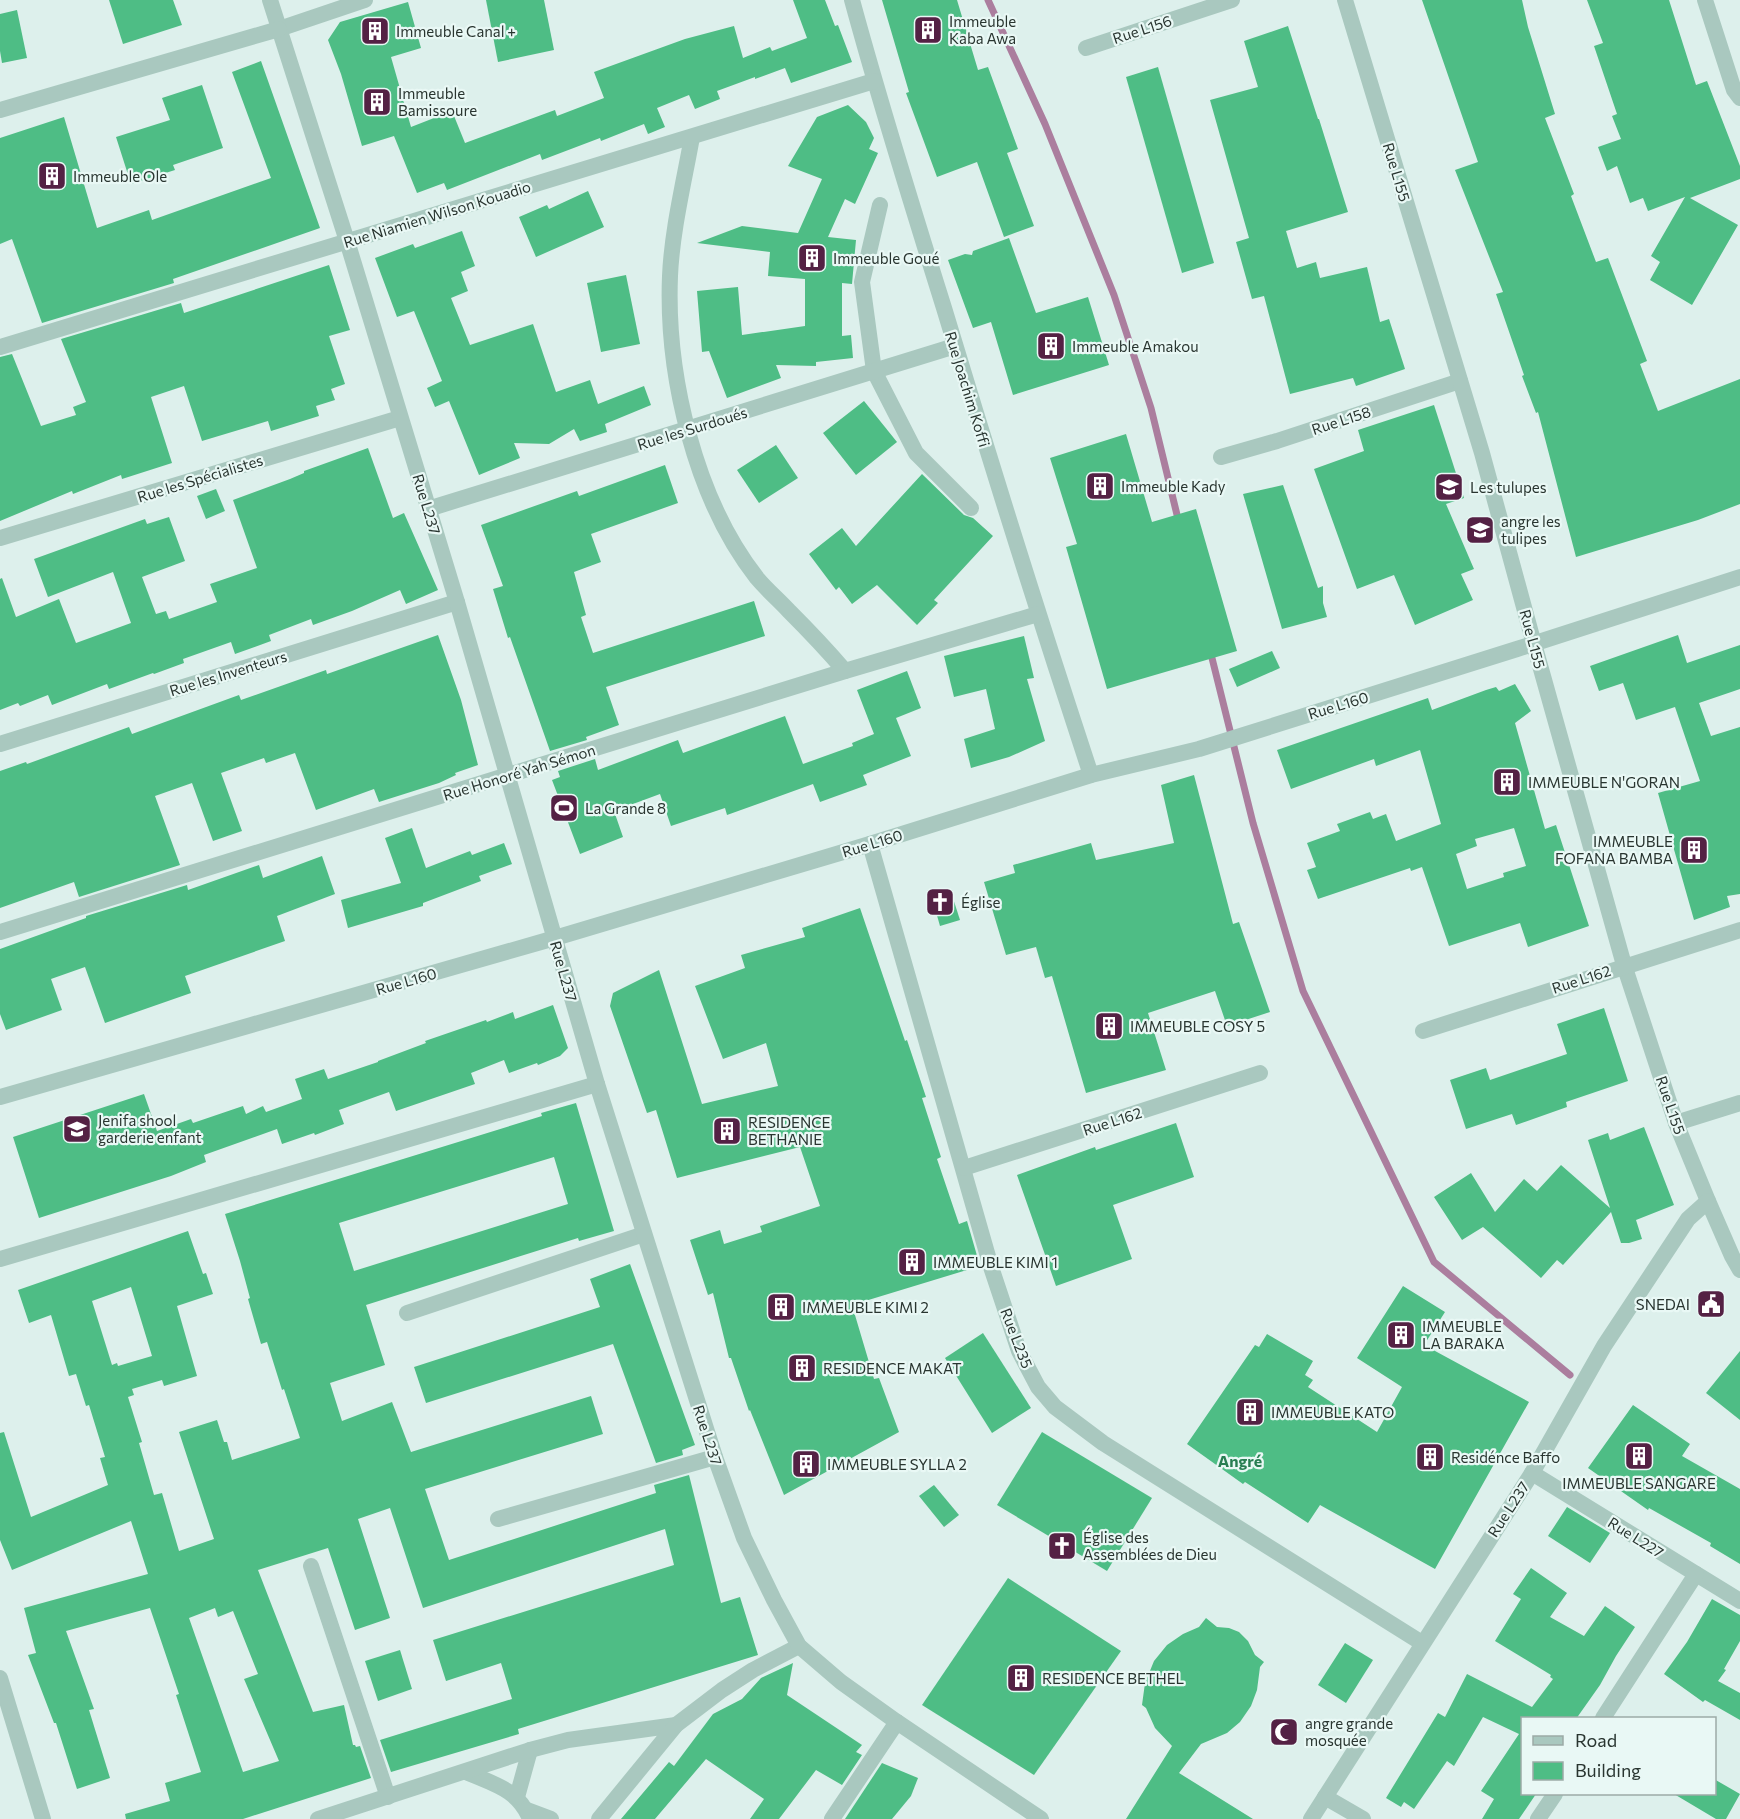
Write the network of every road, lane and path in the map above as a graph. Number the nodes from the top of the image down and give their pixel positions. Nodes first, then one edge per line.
1 (270, 0) edge
2 (365, 0) edge
3 (852, 0) edge
4 (1232, 0) edge
5 (1345, 0) edge
6 (1706, 0) edge
7 (279, 28) junction
8 (1086, 48) dead end
9 (874, 81) junction
10 (1740, 98) edge
11 (0, 110) edge
12 (692, 136) junction
13 (880, 205) dead end
14 (347, 241) junction
15 (955, 346) junction
16 (0, 347) edge
17 (874, 371) junction
18 (1460, 381) junction
19 (400, 418) junction
20 (687, 430) junction
21 (1221, 457) dead end
22 (971, 508) dead end
23 (428, 509) junction
24 (0, 538) edge
25 (1740, 577) edge
26 (457, 603) junction
27 (1038, 614) junction
28 (1534, 644) junction
29 (845, 671) junction
30 (0, 744) edge
31 (1091, 775) junction
32 (508, 776) junction
33 (870, 844) junction
34 (1740, 930) edge
35 (0, 932) edge
36 (555, 938) junction
37 (1624, 965) junction
38 (1423, 1031) dead end
39 (1260, 1074) dead end
40 (597, 1084) junction
41 (0, 1097) edge
42 (1740, 1103) edge
43 (1676, 1123) junction
44 (964, 1168) junction
45 (1708, 1202) junction
46 (644, 1234) junction
47 (0, 1259) edge
48 (1740, 1270) edge
49 (407, 1313) dead end
50 (715, 1457) junction
51 (1532, 1473) junction
52 (498, 1519) dead end
53 (311, 1566) dead end
54 (1696, 1574) junction
55 (1740, 1601) edge
56 (1422, 1643) junction
57 (799, 1646) junction
58 (0, 1678) edge
59 (1604, 1717) edge
60 (897, 1722) junction
61 (676, 1725) junction
62 (531, 1750) junction
63 (466, 1772) junction
64 (1554, 1795) edge
65 (388, 1797) junction
66 (1324, 1797) junction
67 (525, 1809) edge
68 (43, 1819) edge
69 (318, 1819) edge
70 (551, 1819) edge
71 (599, 1819) edge
72 (832, 1819) edge
73 (1041, 1819) edge
74 (1311, 1819) edge
75 (1363, 1819) edge
76 (1538, 1819) edge

1 - 7 street, Rue L237
2 - 7 street
3 - 9 street, Rue Joachim Koffi
4 - 8 street, Rue L156
5 - 18 street, Rue L155
6 - 10 street
7 - 11 street
7 - 14 street, Rue L237
9 - 12 street, Rue Niamien Wilson Kouadio
9 - 15 street, Rue Joachim Koffi
12 - 14 street, Rue Niamien Wilson Kouadio
12 - 20 street
13 - 17 street
14 - 16 street, Rue Niamien Wilson Kouadio
14 - 19 street, Rue L237
15 - 17 street, Rue les Surdoués
15 - 27 street, Rue Joachim Koffi
17 - 20 street, Rue les Surdoués
17 - 22 street
18 - 21 street, Rue L158
18 - 28 street, Rue L155
19 - 23 street, Rue L237
19 - 24 street, Rue les Spécialistes
20 - 23 street, Rue les Surdoués
20 - 29 street
23 - 26 street, Rue L237
25 - 28 street, Rue L160
26 - 30 street, Rue les Inventeurs
26 - 32 street, Rue L237
27 - 29 street, Rue Honoré Yah Sémon
27 - 31 street, Rue Joachim Koffi
28 - 31 street, Rue L160
28 - 37 street, Rue L155
29 - 32 street, Rue Honoré Yah Sémon
31 - 33 street, Rue L160
32 - 35 street, Rue Honoré Yah Sémon
32 - 36 street, Rue L237
33 - 36 street, Rue L160
33 - 44 street, Rue L235
34 - 37 street, Rue L162
36 - 40 street, Rue L237
36 - 41 street, Rue L160
37 - 38 street, Rue L162
37 - 43 street, Rue L155
39 - 44 street, Rue L162
40 - 46 street, Rue L237
40 - 47 street
42 - 43 street
43 - 45 street, Rue L155
44 - 56 street, Rue L235
45 - 48 street, Rue L155
45 - 51 street, Rue L237
46 - 49 street
46 - 50 street, Rue L237
50 - 52 street
50 - 57 street, Rue L237
51 - 54 street, Rue L227
51 - 56 street, Rue L237
53 - 65 street
54 - 55 street, Rue L227
54 - 59 street
56 - 66 street, Rue L237
57 - 60 street, Rue L237
57 - 61 street
58 - 68 street
60 - 72 street
60 - 73 street, Rue L237
61 - 62 street
61 - 71 street
62 - 63 street
62 - 67 street
63 - 65 street
63 - 67 street
64 - 76 street
65 - 69 street
66 - 74 street, Rue L237
66 - 75 street
67 - 70 street

